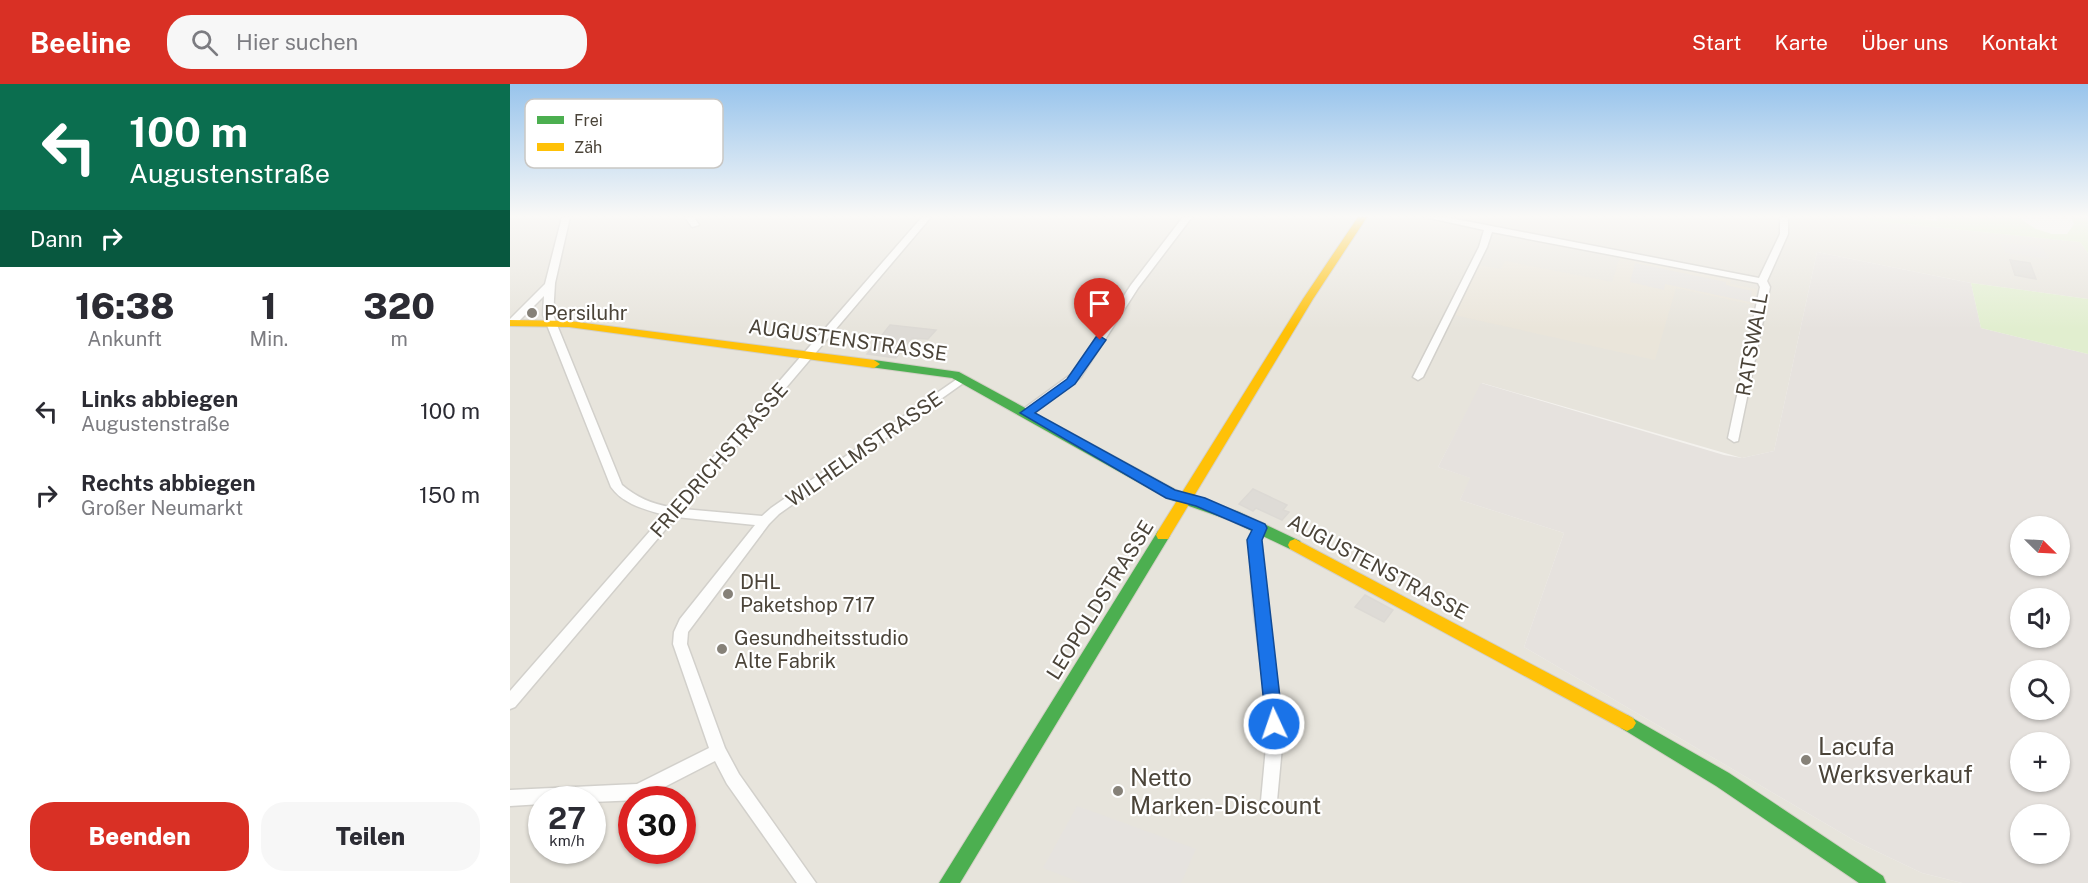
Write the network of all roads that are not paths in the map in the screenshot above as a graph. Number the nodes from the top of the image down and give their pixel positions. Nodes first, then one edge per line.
1 (557, 254) edge
2 (896, 254) edge
3 (1160, 254) edge
4 (1339, 254) edge
5 (1479, 254) edge
6 (1622, 254) edge
7 (1775, 254) edge
8 (1762, 281) junction
9 (550, 283) junction
10 (510, 323) edge
11 (550, 324) junction
12 (809, 355) junction
13 (1418, 377) dead end
14 (964, 379) junction
15 (1026, 413) junction
16 (1734, 438) dead end
17 (1186, 498) junction
18 (674, 512) junction
19 (765, 521) junction
20 (1260, 528) junction
21 (510, 702) edge
22 (718, 751) junction
23 (510, 798) edge
24 (1269, 801) dead end
25 (807, 883) edge
26 (950, 883) edge
27 (1876, 883) edge

1 - 9 street
2 - 12 street, FRIEDRICHSTRASSE
3 - 15 street
4 - 17 street, LEOPOLDSTRASSE
5 - 13 street
6 - 8 street
7 - 8 street, RATSWALL
8 - 16 street, RATSWALL
9 - 10 street
9 - 11 street
10 - 11 street, AUGUSTENSTRASSE
11 - 12 street, AUGUSTENSTRASSE
11 - 18 street
12 - 14 street, AUGUSTENSTRASSE
12 - 18 street, FRIEDRICHSTRASSE
14 - 15 street, AUGUSTENSTRASSE
14 - 19 street, WILHELMSTRASSE
15 - 17 street, AUGUSTENSTRASSE
17 - 20 street, AUGUSTENSTRASSE
17 - 26 street, LEOPOLDSTRASSE
18 - 19 street
18 - 21 street, FRIEDRICHSTRASSE
19 - 22 street, WILHELMSTRASSE
20 - 24 street
20 - 27 street, AUGUSTENSTRASSE
22 - 23 street
22 - 25 street

